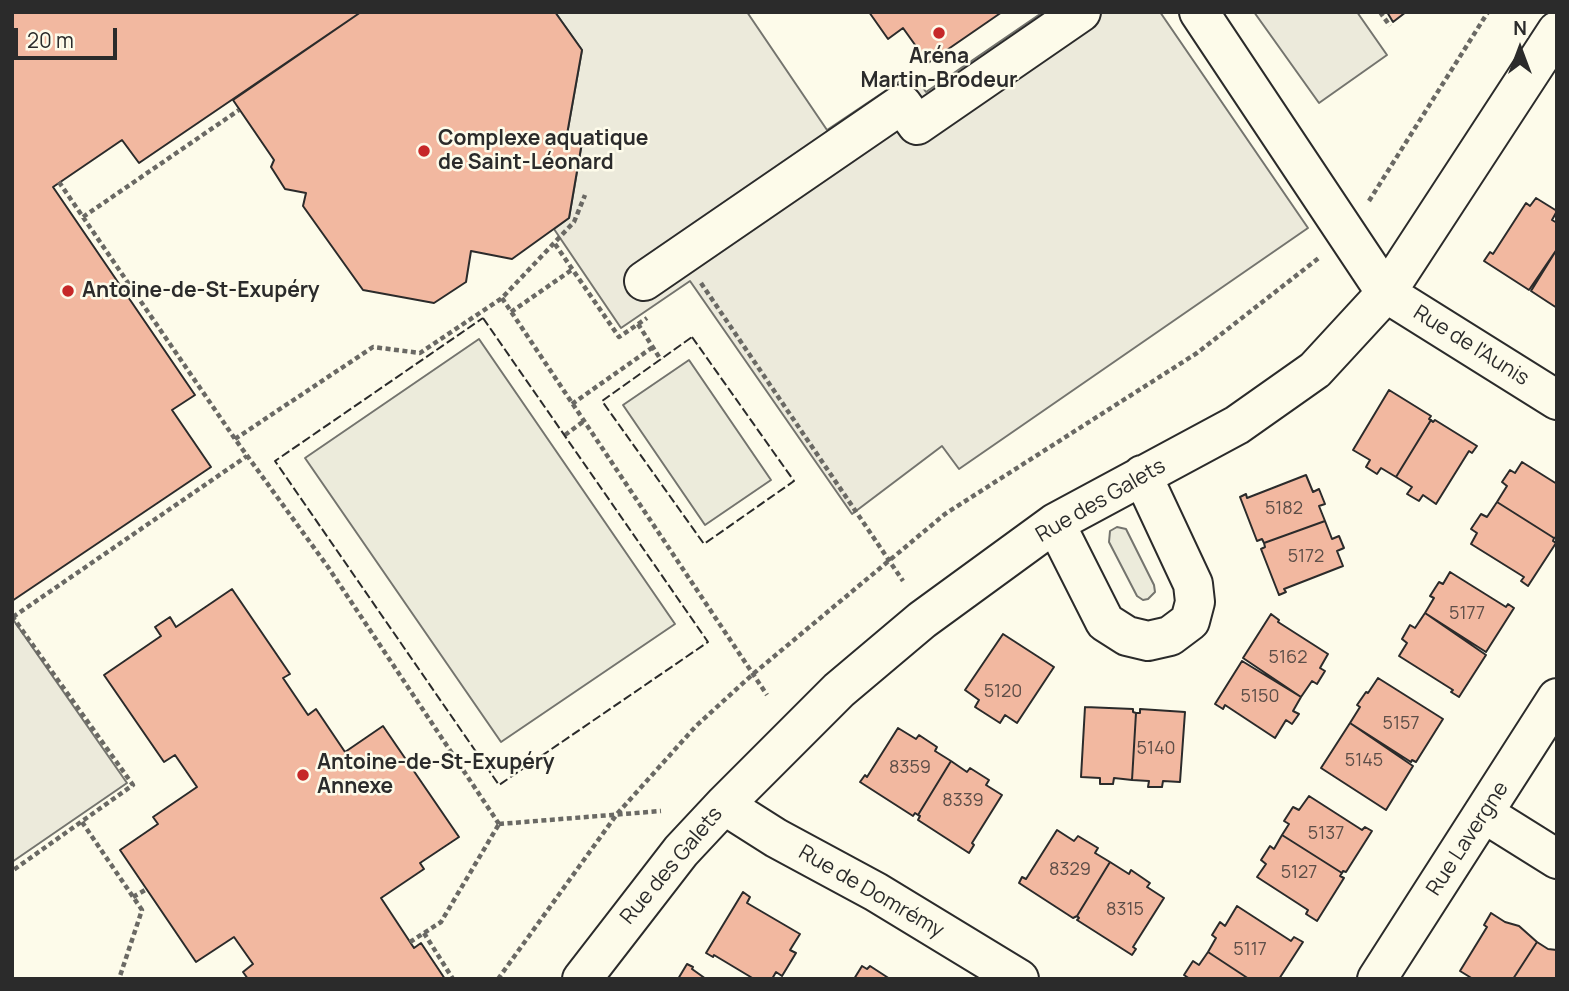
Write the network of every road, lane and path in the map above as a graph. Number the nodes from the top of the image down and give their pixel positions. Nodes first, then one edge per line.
1 (1081, 12) edge
2 (1199, 12) edge
3 (1380, 12) edge
4 (1488, 12) edge
5 (1390, 26) dead end
6 (1557, 31) edge
7 (239, 110) dead end
8 (59, 182) dead end
9 (585, 195) dead end
10 (83, 217) junction
11 (1347, 234) junction
12 (555, 244) junction
13 (573, 269) junction
14 (690, 289) dead end
15 (1386, 293) junction
16 (502, 298) junction
17 (646, 299) joint
18 (511, 312) junction
19 (638, 324) junction
20 (653, 347) junction
21 (661, 360) dead end
22 (1557, 400) edge
23 (572, 404) junction
24 (584, 421) junction
25 (565, 435) dead end
26 (235, 439) junction
27 (247, 456) junction
28 (1142, 475) junction
29 (1055, 523) junction
30 (890, 561) junction
31 (903, 581) dead end
32 (13, 617) edge
33 (754, 674) junction
34 (767, 695) dead end
35 (1557, 698) edge
36 (724, 805) junction
37 (661, 811) dead end
38 (617, 814) junction
39 (1485, 814) junction
40 (82, 822) junction
41 (499, 824) junction
42 (1557, 859) edge
43 (12, 872) edge
44 (147, 889) dead end
45 (133, 897) junction
46 (424, 933) junction
47 (410, 942) dead end
48 (119, 979) edge
49 (453, 979) edge
50 (498, 979) edge
51 (582, 979) edge
52 (1019, 979) edge
53 (1377, 979) edge

1 - 17 street
2 - 11 street
3 - 5 path
4 - 11 path
6 - 15 street, Rue des Galets
7 - 10 path
8 - 10 path
9 - 12 path
10 - 26 path
11 - 15 street
11 - 30 path
12 - 13 path
12 - 16 path
13 - 18 path
13 - 19 path
14 - 30 path
15 - 22 street, Rue de l'Aunis
15 - 28 street, Rue des Galets
16 - 18 path
16 - 26 path
17 - 19 path
18 - 23 path
19 - 20 path
20 - 21 path
20 - 23 path
23 - 24 path
24 - 25 path
24 - 33 path
26 - 27 path
27 - 32 path
27 - 41 path
28 - 29 street, Rue des Galets
28 - 29 street
29 - 36 street, Rue des Galets
30 - 31 path
30 - 33 path
32 - 40 path
33 - 34 path
33 - 38 path
35 - 39 street, Rue Lavergne
36 - 51 street, Rue des Galets
36 - 52 street, Rue de Domrémy
37 - 38 path
38 - 41 path
38 - 50 path
39 - 42 street
39 - 53 street, Rue Lavergne
40 - 43 path
40 - 45 path
41 - 46 path
44 - 45 path
45 - 48 path
46 - 47 path
46 - 49 path

